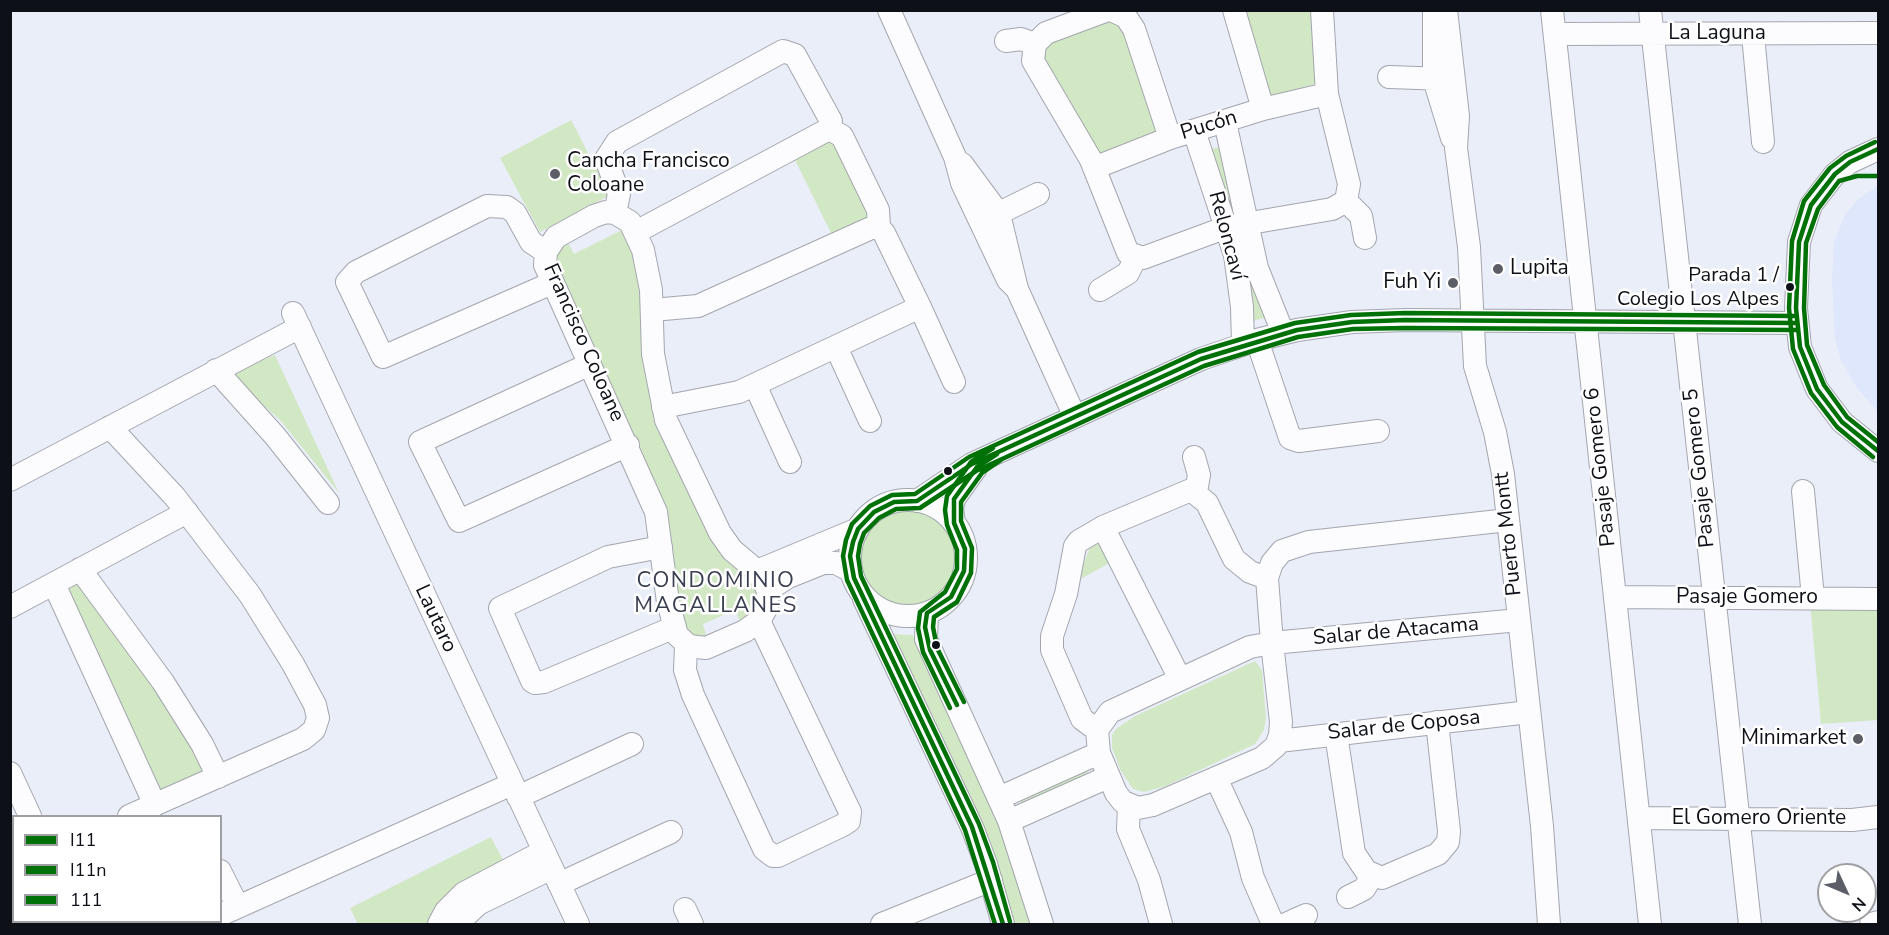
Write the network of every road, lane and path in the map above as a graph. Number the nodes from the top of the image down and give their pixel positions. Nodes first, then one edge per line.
1 (1234, 10) edge
2 (1322, 10) edge
3 (1434, 10) edge
4 (1446, 10) edge
5 (1552, 10) edge
6 (1650, 10) edge
7 (1114, 11) edge
8 (889, 13) edge
9 (1878, 33) edge
10 (1555, 34) junction
11 (1653, 34) junction
12 (1753, 34) junction
13 (1006, 41) dead end
14 (1035, 44) junction
15 (1389, 77) dead end
16 (1444, 79) junction
17 (1327, 94) junction
18 (1263, 109) junction
19 (1225, 122) junction
20 (829, 129) junction
21 (1194, 131) junction
22 (1170, 138) junction
23 (1763, 142) dead end
24 (1878, 149) edge
25 (1094, 168) junction
26 (1038, 194) dead end
27 (1346, 201) junction
28 (615, 213) junction
29 (989, 218) junction
30 (1237, 225) junction
31 (879, 228) junction
32 (636, 232) junction
33 (1365, 238) dead end
34 (546, 252) junction
35 (1136, 257) junction
36 (552, 282) junction
37 (1100, 290) dead end
38 (920, 307) junction
39 (652, 310) junction
40 (1472, 321) junction
41 (1585, 321) junction
42 (1684, 322) junction
43 (1796, 323) junction
44 (1283, 333) junction
45 (1250, 342) junction
46 (836, 347) junction
47 (590, 364) junction
48 (216, 370) junction
49 (954, 382) dead end
50 (754, 386) junction
51 (663, 407) junction
52 (1075, 417) junction
53 (870, 421) dead end
54 (110, 427) junction
55 (1378, 431) dead end
56 (628, 445) junction
57 (1878, 452) edge
58 (988, 457) junction
59 (1194, 457) dead end
60 (790, 462) dead end
61 (10, 480) edge
62 (1803, 491) dead end
63 (1196, 492) junction
64 (917, 501) junction
65 (328, 503) dead end
66 (187, 512) junction
67 (1508, 520) junction
68 (954, 523) junction
69 (1103, 527) junction
70 (858, 529) junction
71 (661, 547) junction
72 (80, 569) junction
73 (852, 571) junction
74 (1267, 578) junction
75 (762, 580) junction
76 (54, 584) junction
77 (861, 592) junction
78 (1616, 597) junction
79 (1713, 597) junction
80 (1813, 598) junction
81 (1878, 599) edge
82 (10, 607) edge
83 (927, 613) junction
84 (1519, 620) junction
85 (759, 621) junction
86 (680, 636) junction
87 (1272, 643) junction
88 (1180, 679) junction
89 (1529, 712) junction
90 (1437, 722) junction
91 (1097, 730) junction
92 (1336, 734) junction
93 (1279, 741) junction
94 (632, 744) dead end
95 (1099, 753) junction
96 (10, 773) edge
97 (218, 777) junction
98 (1108, 777) junction
99 (1216, 778) junction
100 (515, 790) junction
101 (999, 798) junction
102 (1129, 805) junction
103 (168, 807) edge
104 (30, 815) edge
105 (133, 815) edge
106 (1878, 817) edge
107 (1639, 818) junction
108 (1738, 819) junction
109 (1009, 821) junction
110 (671, 831) dead end
111 (552, 868) junction
112 (1372, 876) junction
113 (991, 880) junction
114 (222, 881) edge
115 (1348, 897) dead end
116 (229, 911) edge
117 (1878, 922) edge
118 (439, 924) edge
119 (457, 924) edge
120 (578, 924) edge
121 (882, 924) edge
122 (1003, 924) edge
123 (1041, 924) edge
124 (1161, 924) edge
125 (1273, 924) edge
126 (1549, 924) edge
127 (1650, 924) edge
128 (1750, 924) edge
129 (1871, 924) edge

1 - 18 street
2 - 17 street
3 - 16 street, Puerto Montt
4 - 16 street, Puerto Montt
5 - 10 street, Pasaje Gomero 6
6 - 11 street, Pasaje Gomero 5
7 - 14 street
7 - 22 street
8 - 29 street
9 - 12 street, La Laguna
10 - 11 street, La Laguna
10 - 41 street, Pasaje Gomero 6
11 - 12 street, La Laguna
11 - 42 street, Pasaje Gomero 5
12 - 23 street
13 - 14 street
14 - 25 street
15 - 16 street
16 - 40 street, Puerto Montt
17 - 18 street, Pucón
17 - 27 street
18 - 19 street, Pucón
19 - 21 street, Pucón
19 - 30 street, Reloncaví
20 - 28 street
20 - 31 street
20 - 32 street
21 - 22 street, Pucón
21 - 30 street, Reloncaví
22 - 25 street, Pucón
24 - 43 street
25 - 35 street
26 - 29 street
27 - 30 street
27 - 33 street
28 - 32 street
28 - 34 street, Francisco Coloane
29 - 52 street
30 - 35 street
30 - 44 street, Reloncaví
30 - 45 street, Reloncaví
31 - 38 street
31 - 39 street
32 - 39 street
34 - 36 street, Francisco Coloane
34 - 36 street
35 - 37 street
36 - 47 street, Francisco Coloane
38 - 46 street
38 - 49 street
39 - 51 street
40 - 41 street
40 - 44 street
40 - 67 street, Puerto Montt
41 - 42 street
41 - 78 street, Pasaje Gomero 6
42 - 43 street
42 - 79 street, Pasaje Gomero 5
43 - 57 street
44 - 45 street
45 - 52 street
45 - 55 street, Reloncaví
46 - 50 street
46 - 53 street
47 - 56 street, Francisco Coloane
47 - 56 street
48 - 54 street
48 - 65 street
48 - 100 street, Lautaro
50 - 51 street
50 - 60 street
51 - 75 street
52 - 58 street
54 - 61 street
54 - 66 street
56 - 71 street, Francisco Coloane
58 - 64 street
58 - 68 street
59 - 63 street
62 - 80 street
63 - 69 street
63 - 74 street
64 - 68 street
64 - 70 street
66 - 72 street
66 - 97 street
67 - 74 street
67 - 84 street, Puerto Montt
68 - 83 street
69 - 88 street
69 - 91 street
70 - 73 street
70 - 75 street
71 - 86 street, Francisco Coloane
71 - 86 street
72 - 76 street
72 - 97 street
73 - 75 street
73 - 77 street
74 - 87 street
75 - 85 street
76 - 82 street
76 - 103 street
77 - 83 street
77 - 113 street
78 - 79 street, Pasaje Gomero
78 - 107 street, Pasaje Gomero 6
79 - 80 street, Pasaje Gomero
79 - 108 street, Pasaje Gomero 5
80 - 81 street, Pasaje Gomero
83 - 101 street
84 - 87 street, Salar de Atacama
84 - 89 street, Puerto Montt
85 - 86 street
85 - 86 street, Francisco Coloane
87 - 88 street, Salar de Atacama
87 - 93 street
88 - 91 street, Salar de Atacama
89 - 90 street, Salar de Coposa
89 - 126 street, Puerto Montt
90 - 92 street, Salar de Coposa
90 - 112 street
91 - 95 street
92 - 93 street, Salar de Coposa
92 - 112 street
93 - 99 street
94 - 100 street
95 - 98 street
95 - 101 street
96 - 104 street
97 - 103 street
98 - 102 street
98 - 109 street
99 - 102 street
99 - 125 street
100 - 111 street, Lautaro
100 - 116 street
101 - 109 street
102 - 124 street
103 - 105 street
106 - 108 street, El Gomero Oriente
107 - 108 street, El Gomero Oriente
107 - 127 street, Pasaje Gomero 6
108 - 128 street, Pasaje Gomero 5
109 - 123 street
110 - 111 street
111 - 118 street
111 - 119 street
111 - 120 street, Lautaro
112 - 115 street
113 - 121 street
113 - 122 street
114 - 116 street
117 - 129 street

